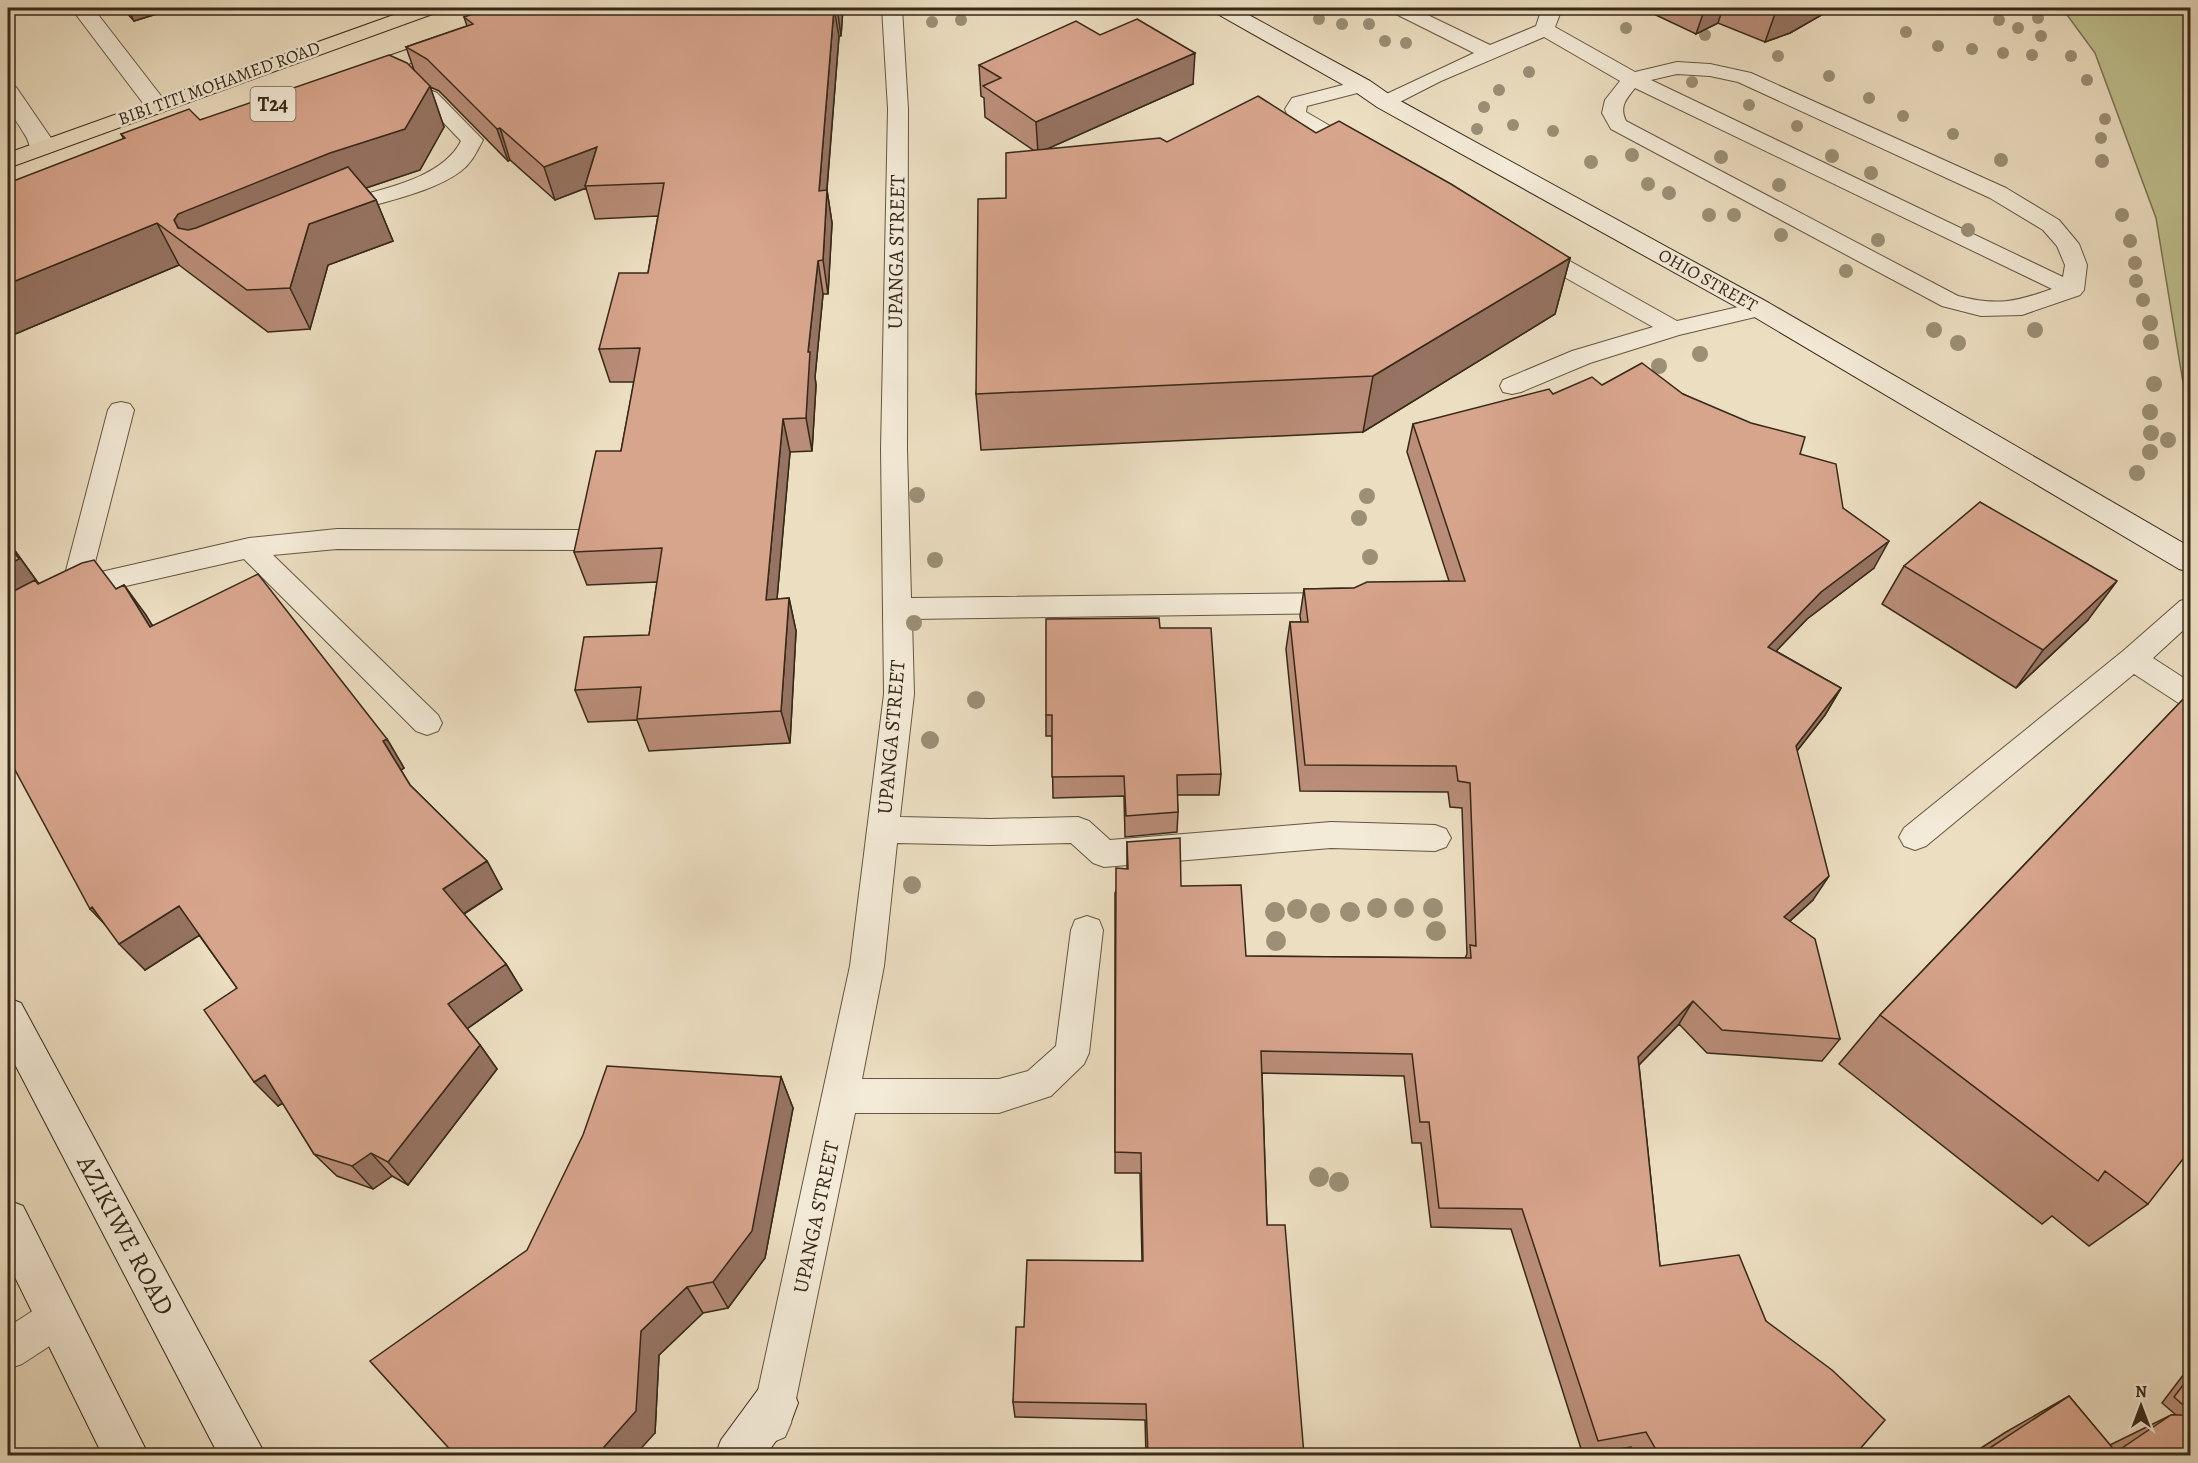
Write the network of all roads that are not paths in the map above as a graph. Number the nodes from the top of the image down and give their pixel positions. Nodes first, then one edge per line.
1 (82, 8) edge
2 (431, 8) edge
3 (892, 8) edge
4 (1221, 8) edge
5 (1399, 8) edge
6 (1547, 8) edge
7 (1545, 29) junction
8 (471, 32) edge
9 (1490, 53) junction
10 (371, 70) junction
11 (1632, 79) junction
12 (338, 81) edge
13 (1362, 86) junction
14 (8, 92) edge
15 (1385, 102) junction
16 (157, 106) junction
17 (41, 148) junction
18 (1372, 159) edge
19 (8, 161) edge
20 (314, 219) edge
21 (1518, 241) edge
22 (2072, 290) junction
23 (1760, 309) junction
24 (1674, 329) junction
25 (1512, 386) dead end
26 (121, 410) dead end
27 (580, 540) edge
28 (249, 548) junction
29 (2190, 561) edge
30 (75, 588) junction
31 (1349, 603) edge
32 (2190, 608) edge
33 (897, 609) junction
34 (8, 622) edge
35 (2133, 659) junction
36 (2190, 696) edge
37 (427, 723) dead end
38 (883, 830) junction
39 (1915, 837) dead end
40 (1435, 838) dead end
41 (1087, 930) dead end
42 (8, 1015) edge
43 (840, 1096) junction
44 (8, 1220) edge
45 (57, 1318) junction
46 (8, 1350) edge
47 (776, 1403) junction
48 (127, 1455) edge
49 (243, 1455) edge
50 (736, 1455) edge
51 (762, 1455) edge

1 - 16 street
2 - 16 highway, BIBI TITI MOHAMED ROAD / T24
3 - 33 lane, UPANGA STREET
4 - 13 street, OHIO STREET
5 - 9 lane
6 - 7 lane
7 - 9 lane
7 - 11 lane
8 - 10 highway, BIBI TITI MOHAMED ROAD
9 - 15 lane
10 - 12 highway, BIBI TITI MOHAMED ROAD
10 - 20 lane
11 - 22 lane
11 - 22 lane
11 - 22 lane
13 - 15 street, OHIO STREET
13 - 18 lane
14 - 17 street
15 - 23 street, OHIO STREET
16 - 17 highway, BIBI TITI MOHAMED ROAD / T24
17 - 19 highway, BIBI TITI MOHAMED ROAD / T24
21 - 24 lane
23 - 24 lane
23 - 29 street, OHIO STREET
24 - 25 lane
26 - 30 lane
27 - 28 lane
28 - 30 lane
28 - 37 lane
30 - 34 lane
31 - 33 lane
32 - 35 lane
33 - 38 lane, UPANGA STREET
35 - 36 lane
35 - 39 lane
38 - 40 lane
38 - 43 lane, UPANGA STREET
41 - 43 lane
42 - 49 street, AZIKIWE ROAD
43 - 47 lane, UPANGA STREET
44 - 45 street
45 - 46 lane
45 - 48 street
47 - 50 street
47 - 51 lane, UPANGA STREET

